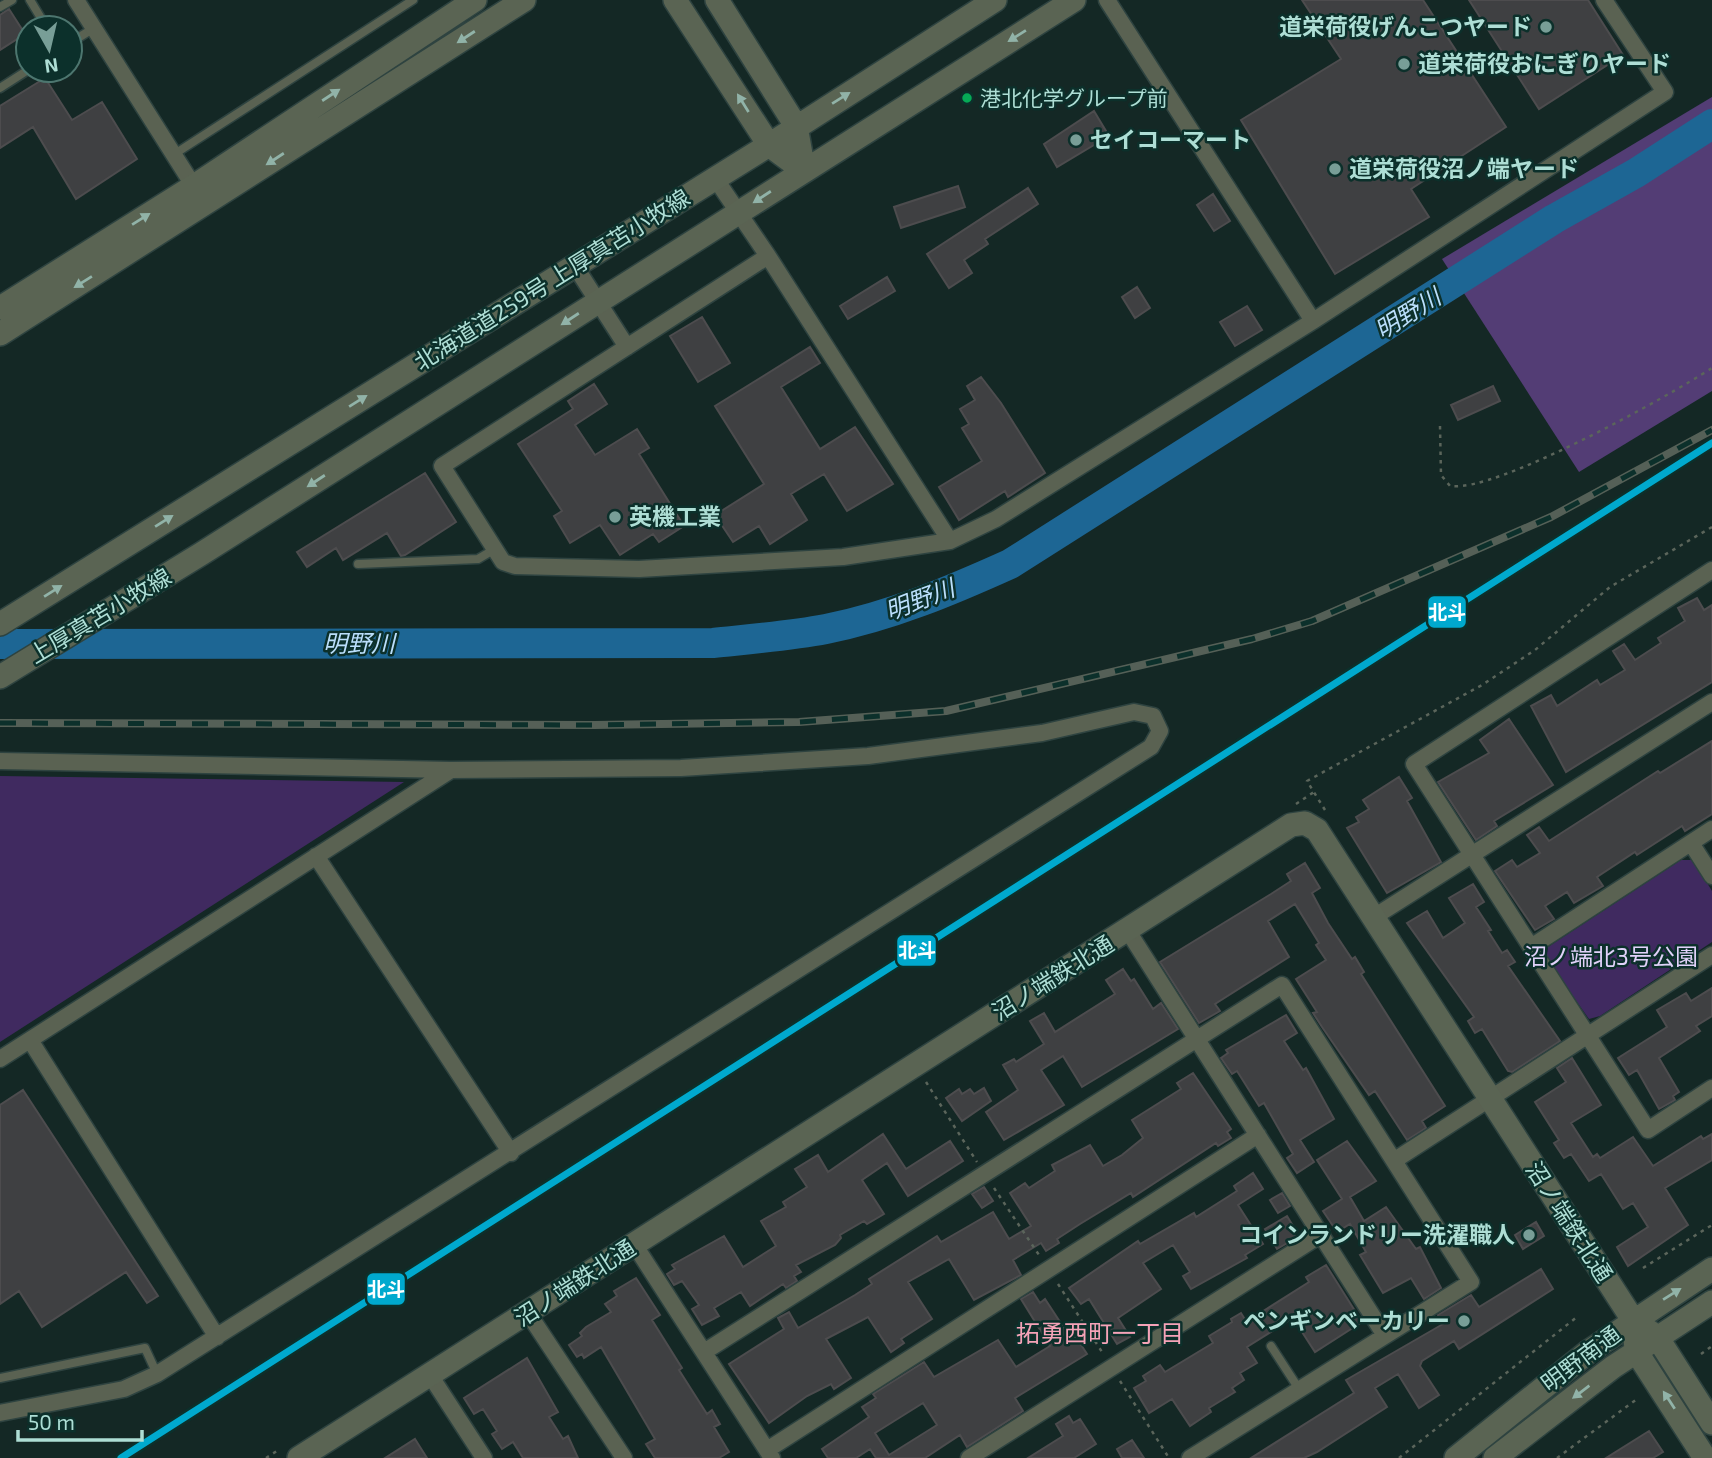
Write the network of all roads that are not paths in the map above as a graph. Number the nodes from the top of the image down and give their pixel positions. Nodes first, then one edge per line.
1 (12, 0) edge
2 (76, 0) edge
3 (414, 0) edge
4 (475, 0) edge
5 (524, 0) edge
6 (675, 0) edge
7 (716, 0) edge
8 (995, 0) edge
9 (1074, 0) edge
10 (1107, 0) edge
11 (1604, 0) edge
12 (0, 7) edge
13 (94, 28) junction
14 (84, 34) edge
15 (796, 126) junction
16 (769, 145) junction
17 (173, 155) junction
18 (804, 171) junction
19 (716, 178) junction
20 (199, 195) junction
21 (738, 213) junction
22 (768, 256) junction
23 (575, 266) junction
24 (598, 301) junction
25 (0, 308) edge
26 (1312, 321) junction
27 (0, 334) edge
28 (627, 346) junction
29 (950, 541) junction
30 (495, 549) junction
31 (201, 554) joint
32 (107, 557) joint
33 (358, 564) dead end
34 (1712, 570) edge
35 (0, 624) edge
36 (0, 677) edge
37 (1712, 702) edge
38 (0, 761) edge
39 (451, 770) junction
40 (1712, 829) edge
41 (1690, 843) junction
42 (1473, 854) junction
43 (316, 856) junction
44 (1712, 876) edge
45 (1374, 917) junction
46 (1128, 931) junction
47 (1531, 947) junction
48 (1712, 955) edge
49 (1588, 1035) junction
50 (1197, 1039) junction
51 (30, 1040) junction
52 (0, 1059) edge
53 (1712, 1088) edge
54 (1490, 1099) junction
55 (1258, 1135) junction
56 (511, 1153) junction
57 (1395, 1160) junction
58 (1322, 1234) junction
59 (634, 1244) junction
60 (1712, 1269) edge
61 (1712, 1302) edge
62 (528, 1312) junction
63 (1633, 1320) junction
64 (1384, 1334) junction
65 (217, 1337) junction
66 (1657, 1337) junction
67 (1270, 1346) dead end
68 (1636, 1351) junction
69 (704, 1352) junction
70 (157, 1374) junction
71 (430, 1375) junction
72 (0, 1378) edge
73 (1299, 1389) junction
74 (0, 1413) edge
75 (1712, 1423) edge
76 (769, 1454) edge
77 (299, 1458) edge
78 (484, 1458) edge
79 (624, 1458) edge
80 (969, 1458) edge
81 (1190, 1458) edge
82 (1456, 1458) edge
83 (1494, 1458) edge
84 (1705, 1458) edge

1 - 12 lane
2 - 13 street
3 - 17 lane
20 -> 4 street
5 -> 20 street
16 -> 6 street
7 - 15 street
15 -> 8 street, 北海道道259号 上厚真苫小牧線
9 -> 18 street, 北海道道259号 上厚真苫小牧線
10 - 26 street
11 - 26 street
13 - 14 lane
13 - 17 street
15 - 16 street, 北海道道259号 上厚真苫小牧線
15 - 18 street
16 - 18 street
16 - 19 street, 北海道道259号 上厚真苫小牧線
17 - 20 street
18 -> 21 street, 北海道道259号 上厚真苫小牧線
19 - 21 street
19 - 23 street, 北海道道259号 上厚真苫小牧線
25 -> 20 street
20 -> 27 street
21 - 22 street
21 - 24 street, 北海道道259号 上厚真苫小牧線
22 - 28 street
22 - 29 street
23 - 24 street
32 -> 23 street, 北海道道259号 上厚真苫小牧線
24 - 28 street
24 -> 31 street, 北海道道259号 上厚真苫小牧線
26 - 29 street
28 - 30 street
29 - 30 street
30 - 33 lane
31 - 36 street, 上厚真苫小牧線
35 -> 32 street, 上厚真苫小牧線
34 - 42 street
37 - 42 street
38 - 39 street
39 - 43 street
39 - 56 street
40 - 41 street
41 - 44 street
41 - 47 street
42 - 45 street
42 - 47 street
43 - 51 street
43 - 56 street
45 - 46 street, 沼ノ端鉄北通
45 - 54 street, 沼ノ端鉄北通
46 - 50 street
46 - 59 street, 沼ノ端鉄北通
47 - 49 street
48 - 49 street
49 - 53 street
49 - 54 street
50 - 55 street
50 - 57 street
50 - 69 street
51 - 52 street
51 - 65 street
54 - 57 street
54 - 63 street, 沼ノ端鉄北通
55 - 58 street
55 - 76 street
56 - 65 street
57 - 64 street
58 - 64 street
58 - 80 street
59 - 62 street, 沼ノ端鉄北通
59 - 69 street
63 -> 60 street, 明野南通
61 - 66 street, 明野南通
62 - 71 street, 沼ノ端鉄北通
62 - 79 street
63 - 66 street
63 - 68 street
63 - 82 street, 明野南通
64 - 73 street
65 - 70 street
66 - 68 street, 明野南通
66 - 75 street
67 - 73 lane
68 -> 83 street, 明野南通
84 -> 68 street
69 - 76 street
70 - 72 lane
70 - 74 street
71 - 77 street, 沼ノ端鉄北通
71 - 78 street
73 - 81 street

